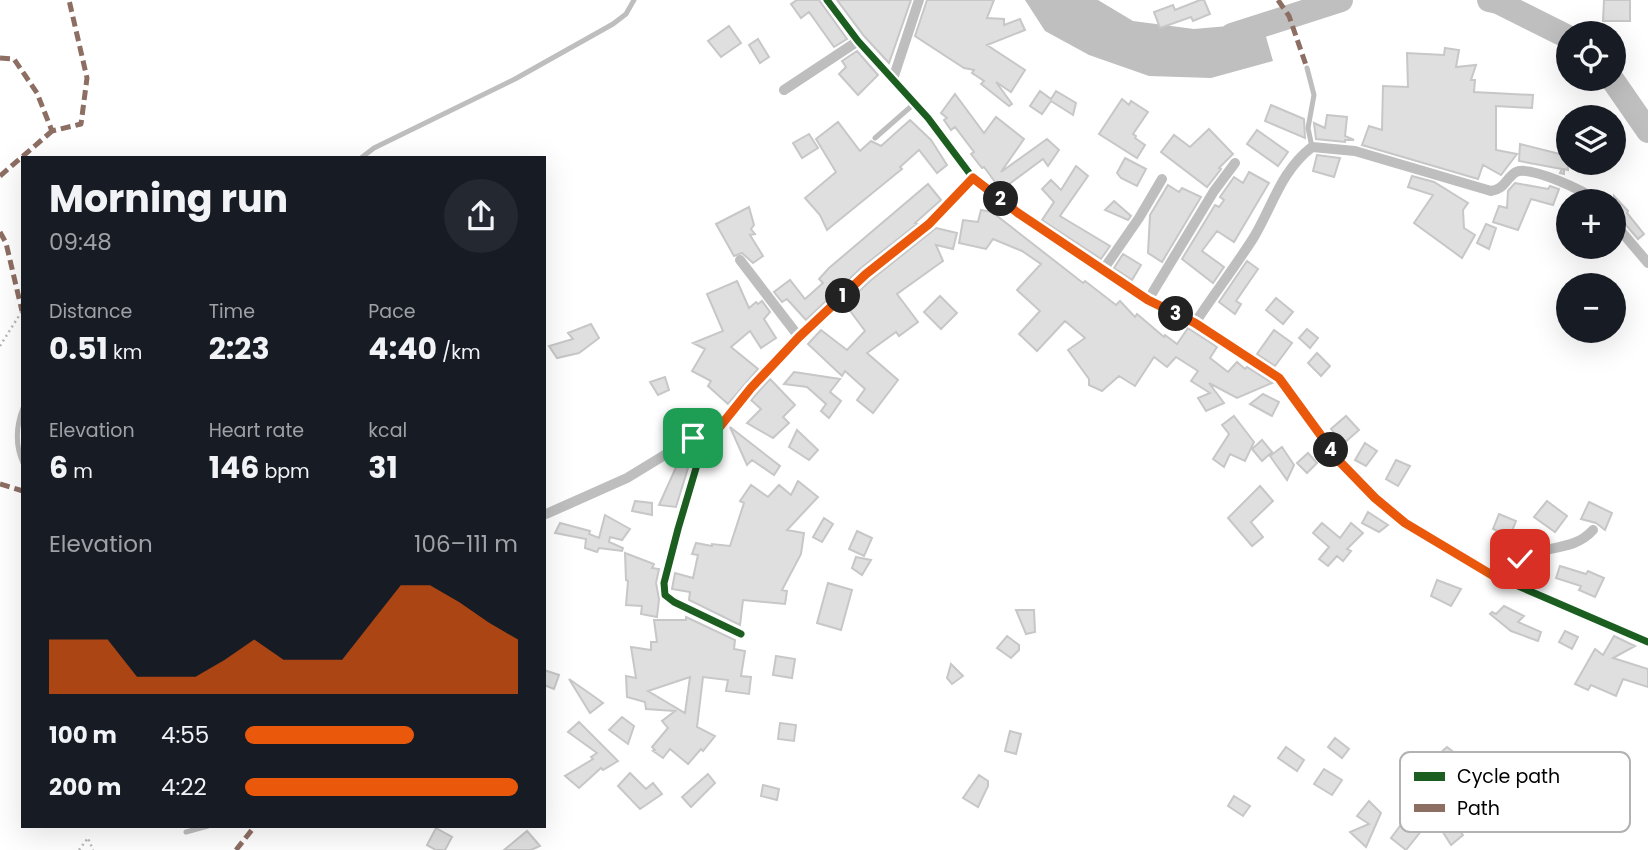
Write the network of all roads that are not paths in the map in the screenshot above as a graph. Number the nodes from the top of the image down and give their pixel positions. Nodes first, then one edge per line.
1 (634, 0) edge
2 (827, 0) edge
3 (919, 0) edge
4 (858, 41) junction
5 (1307, 68) dead end
6 (893, 79) junction
7 (784, 90) dead end
8 (915, 103) junction
9 (875, 138) dead end
10 (1312, 147) junction
11 (364, 156) edge
12 (1235, 163) dead end
13 (973, 178) junction
14 (1162, 179) dead end
15 (1579, 189) edge
16 (1626, 237) edge
17 (740, 260) dead end
18 (1648, 263) edge
19 (1103, 270) junction
20 (1148, 300) junction
21 (1195, 323) junction
22 (799, 337) junction
23 (21, 414) edge
24 (718, 429) junction
25 (21, 459) edge
26 (546, 514) edge
27 (1593, 530) dead end
28 (1497, 578) junction
29 (741, 634) dead end
30 (1648, 642) edge
31 (201, 828) edge
32 (186, 832) dead end

1 - 11 lane
2 - 4 street
3 - 6 street
4 - 6 street
4 - 7 street
5 - 10 lane
6 - 8 street
8 - 9 lane
8 - 13 street
10 - 15 street
10 - 21 street
12 - 20 street
13 - 19 street
13 - 22 street
14 - 19 street
16 - 18 street
17 - 22 street
19 - 20 street
20 - 21 street
21 - 28 street
22 - 24 street
23 - 25 lane
24 - 26 street
24 - 29 street
27 - 28 street
28 - 30 street
31 - 32 lane

